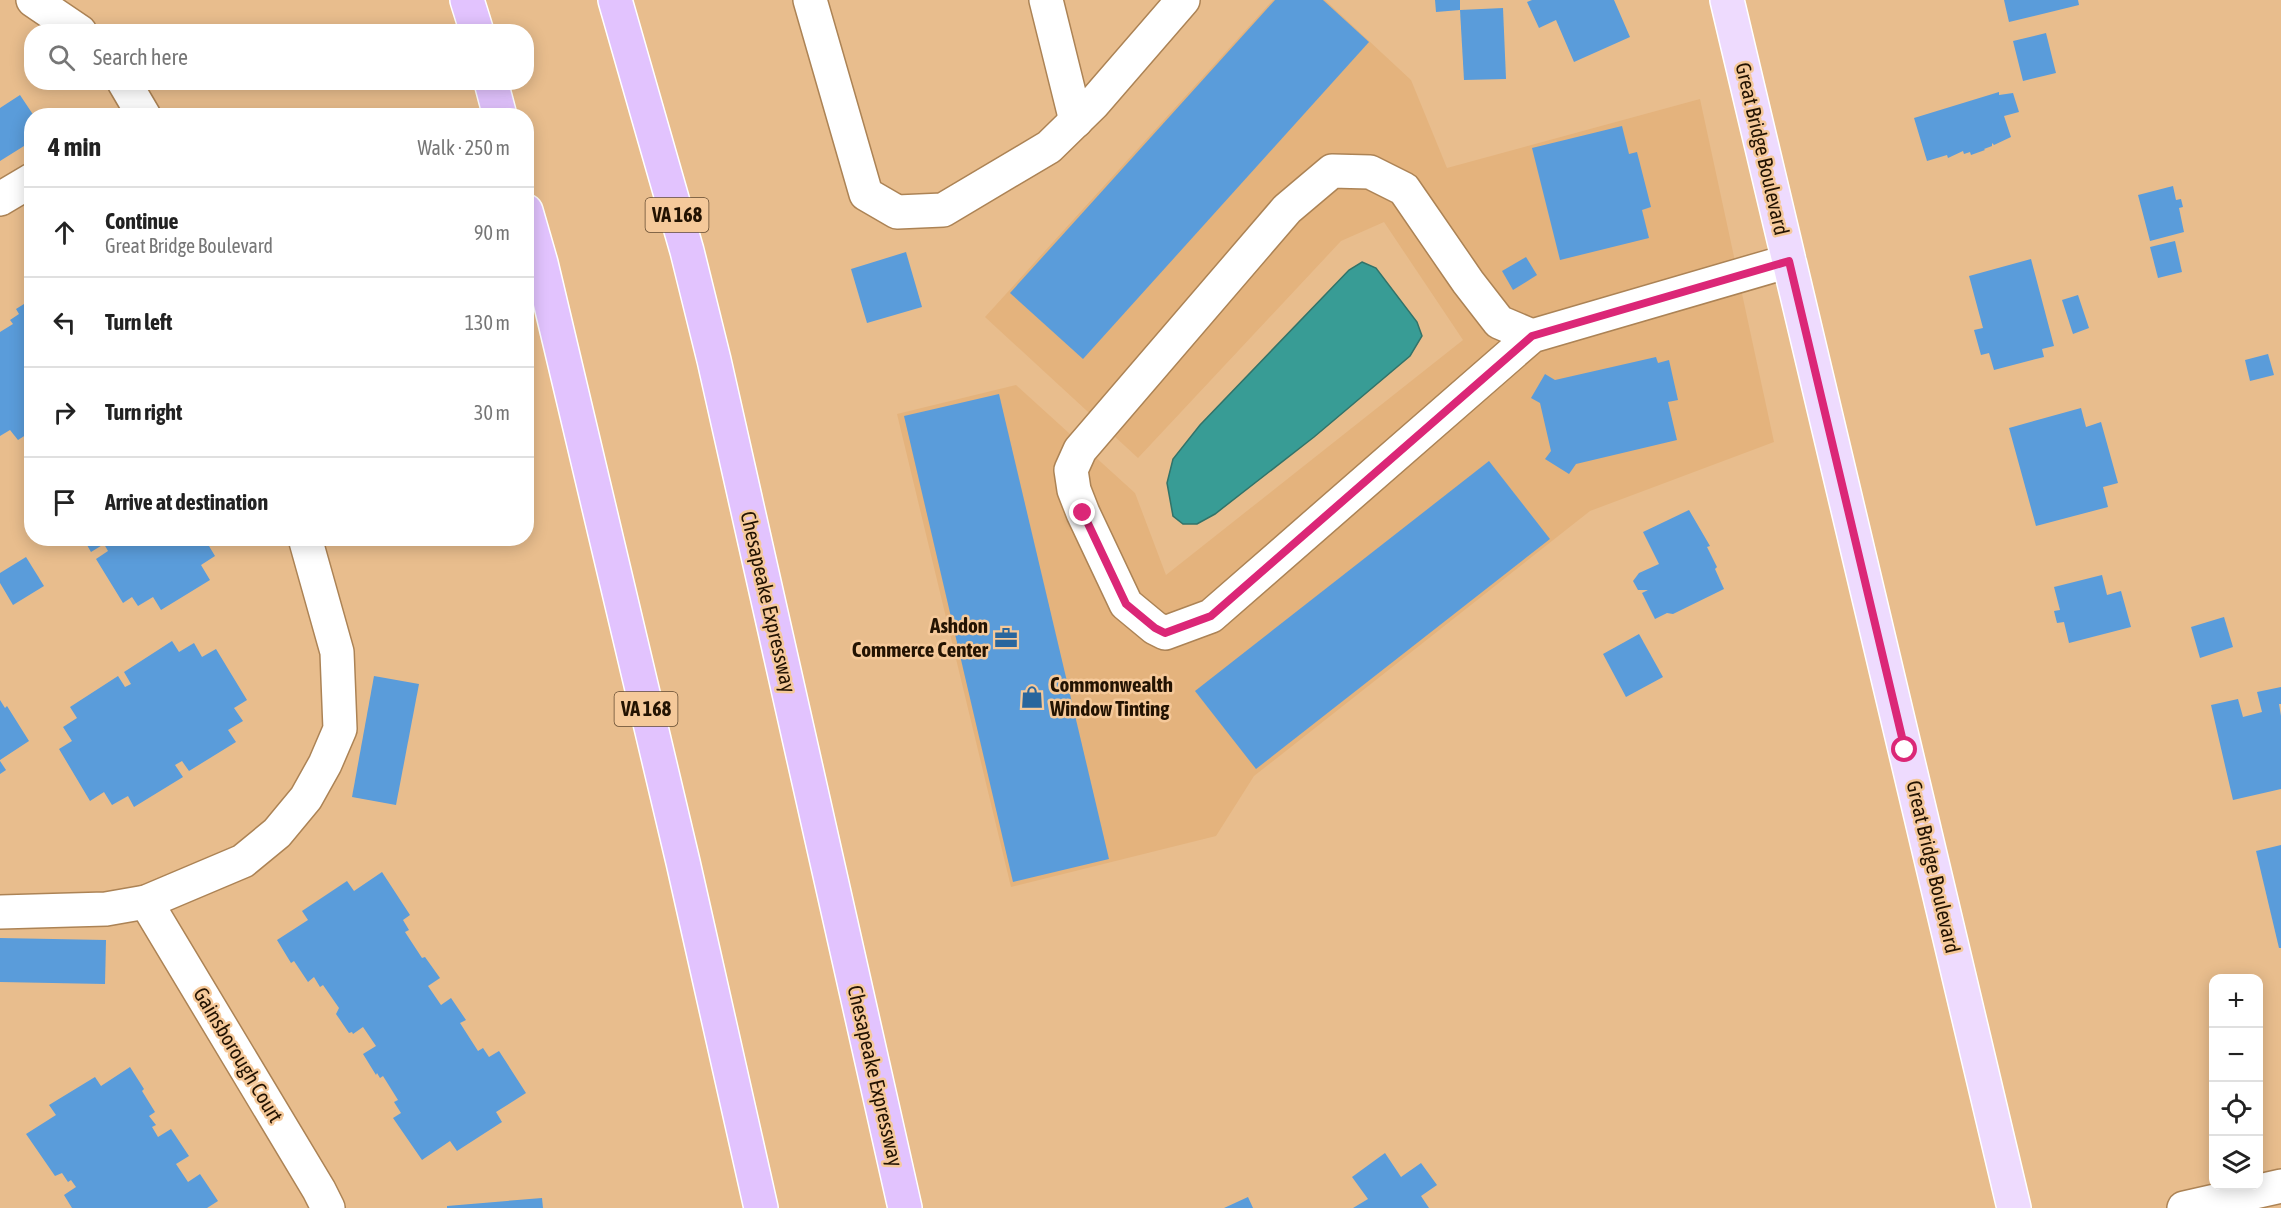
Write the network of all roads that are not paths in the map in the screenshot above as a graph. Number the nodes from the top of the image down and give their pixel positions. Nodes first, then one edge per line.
1 (33, 0) edge
2 (467, 0) edge
3 (615, 0) edge
4 (810, 0) edge
5 (1046, 0) edge
6 (1183, 0) edge
7 (1727, 0) edge
8 (68, 24) edge
9 (474, 24) edge
10 (128, 90) edge
11 (493, 90) edge
12 (137, 108) edge
13 (498, 108) edge
14 (1076, 121) junction
15 (24, 185) edge
16 (0, 199) edge
17 (534, 239) edge
18 (1789, 261) junction
19 (1532, 336) junction
20 (306, 546) edge
21 (146, 902) junction
22 (0, 912) edge
23 (2281, 1186) edge
24 (328, 1208) edge
25 (761, 1208) edge
26 (905, 1208) edge
27 (2014, 1208) edge
28 (2184, 1208) edge

1 - 8 street
2 - 9 highway
3 - 26 highway, Chesapeake Expressway / VA 168
4 - 14 street
5 - 14 street
6 - 14 street
7 - 18 main road, Great Bridge Boulevard
10 - 12 street
11 - 13 highway
15 - 16 street
17 - 25 highway, VA 168
18 - 19 street
18 - 27 main road, Great Bridge Boulevard
19 - 19 street
20 - 21 street
21 - 22 street
21 - 24 street, Gainsborough Court
23 - 28 street

